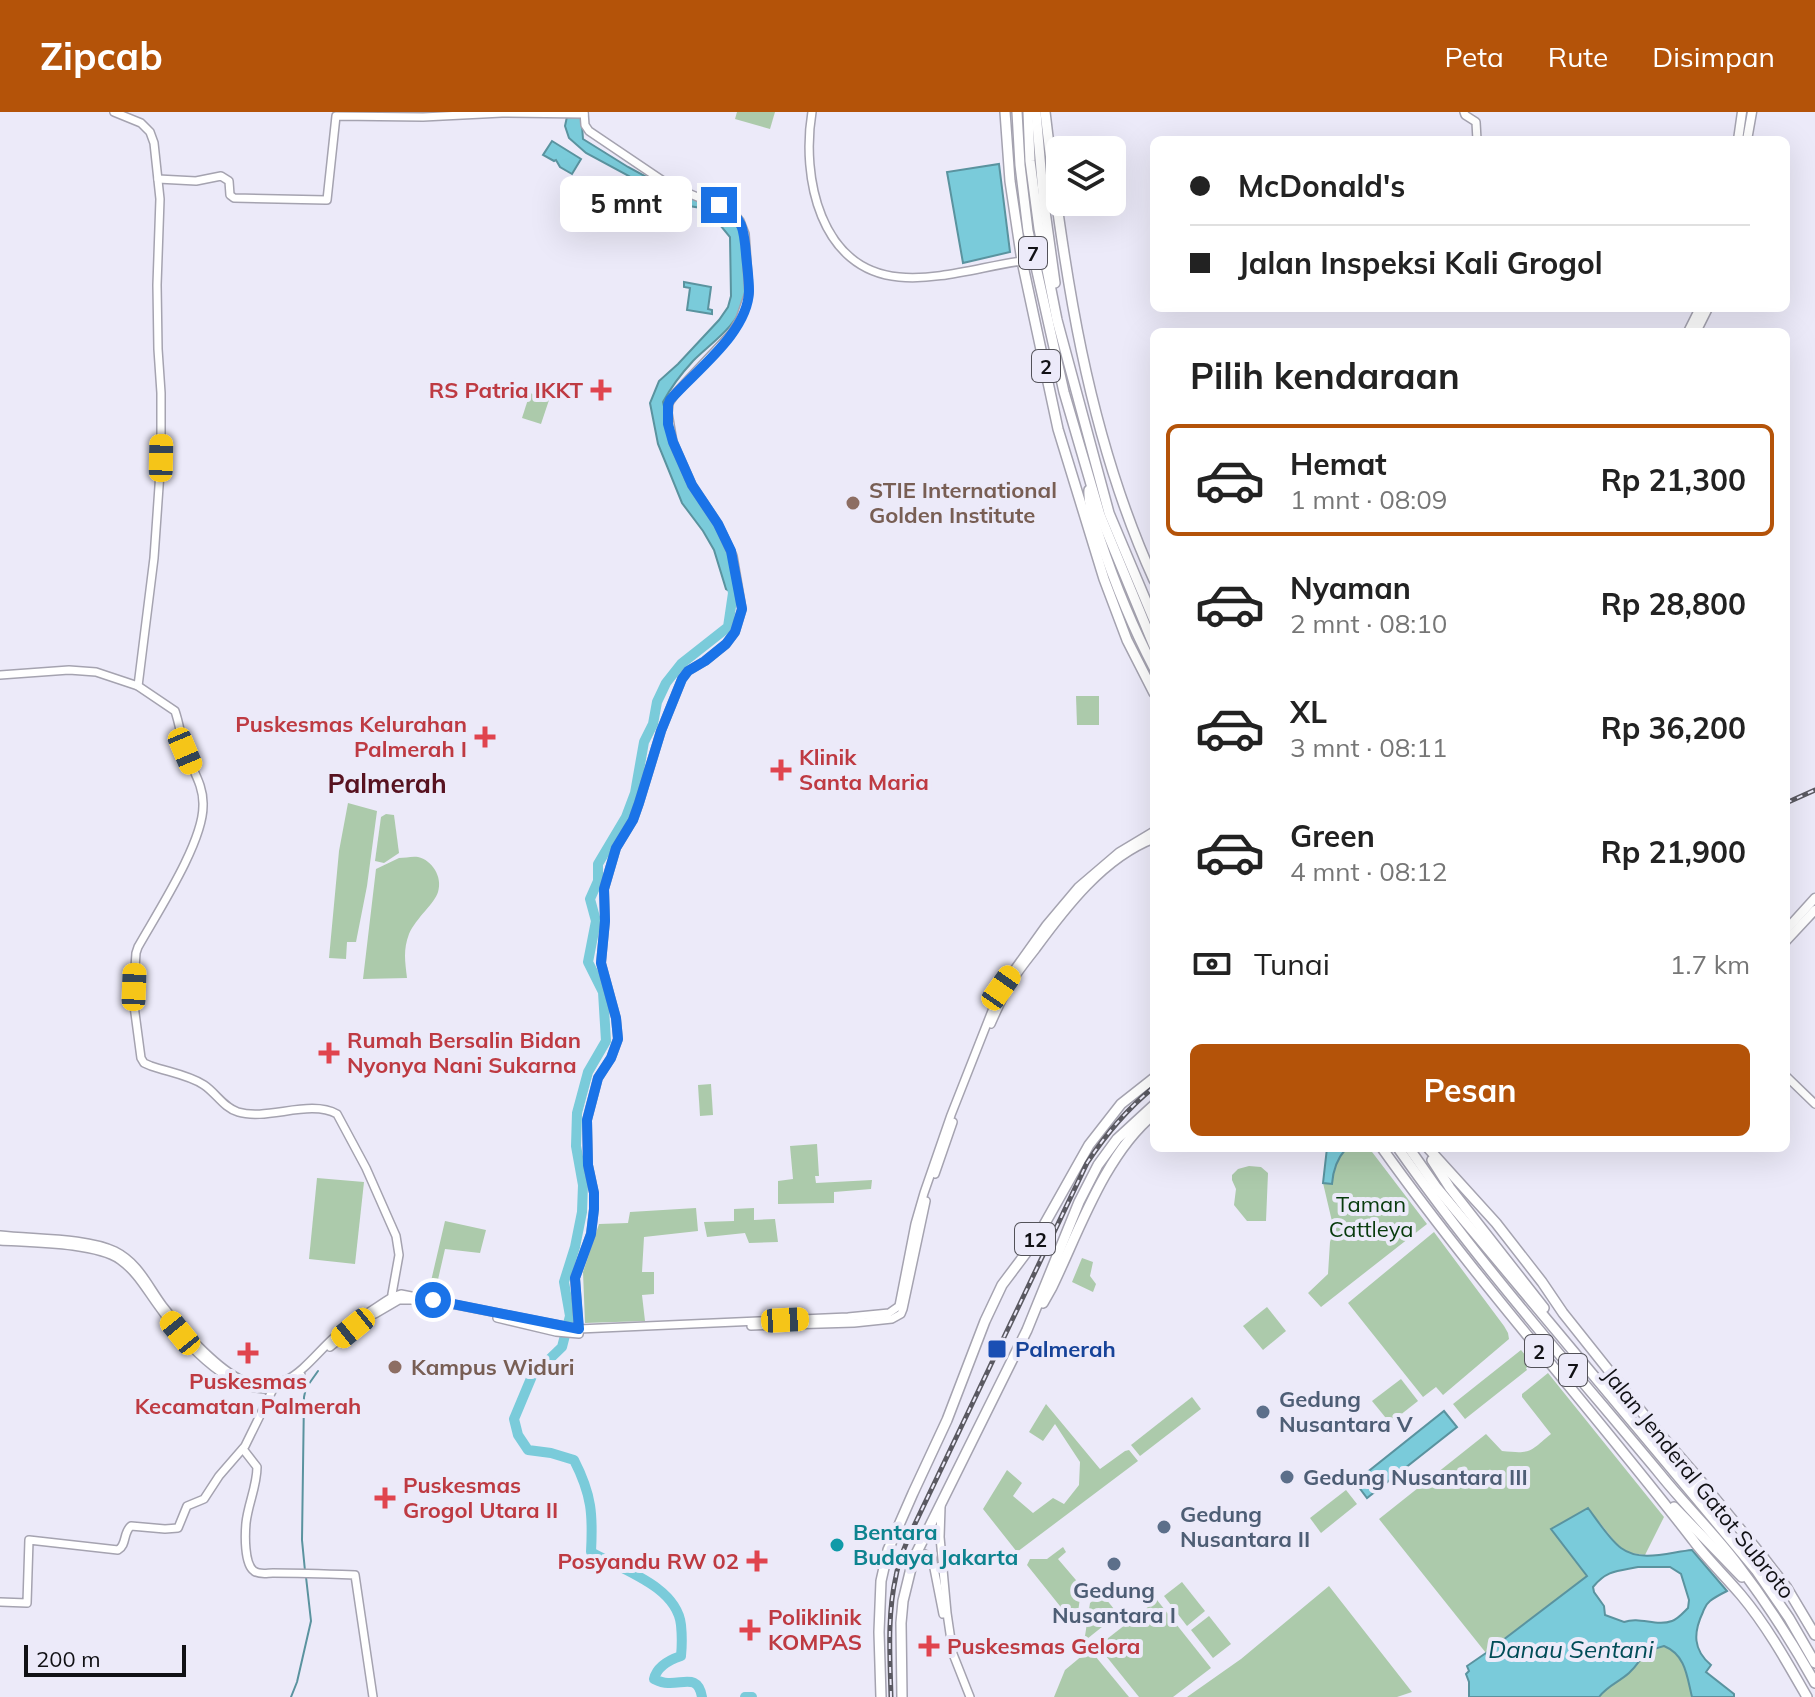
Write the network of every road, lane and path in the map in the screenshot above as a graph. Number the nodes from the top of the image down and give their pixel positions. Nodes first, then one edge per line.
1 (114, 112) edge
2 (812, 112) edge
3 (1005, 112) edge
4 (1017, 112) edge
5 (1028, 112) edge
6 (1036, 112) edge
7 (1045, 112) edge
8 (1464, 112) edge
9 (1742, 112) edge
10 (1752, 112) edge
11 (583, 114) edge
12 (1477, 136) edge
13 (1739, 136) edge
14 (1748, 136) edge
15 (158, 179) junction
16 (1022, 261) junction
17 (1057, 320) junction
18 (1090, 482) junction
19 (1105, 514) junction
20 (1150, 570) edge
21 (1150, 611) edge
22 (1150, 635) edge
23 (1150, 660) edge
24 (0, 675) edge
25 (1150, 685) edge
26 (138, 686) junction
27 (1150, 833) edge
28 (1150, 841) edge
29 (1094, 877) junction
30 (1815, 898) edge
31 (1815, 910) edge
32 (1790, 926) edge
33 (1790, 937) edge
34 (1790, 1080) edge
35 (1150, 1081) edge
36 (1815, 1104) edge
37 (1150, 1113) edge
38 (1385, 1152) edge
39 (1401, 1152) edge
40 (1412, 1152) edge
41 (1429, 1152) edge
42 (1431, 1152) edge
43 (0, 1238) edge
44 (908, 1276) junction
45 (394, 1299) junction
46 (574, 1332) junction
47 (1580, 1360) junction
48 (275, 1385) junction
49 (1632, 1424) junction
50 (243, 1449) junction
51 (1646, 1479) junction
52 (942, 1505) junction
53 (1747, 1538) junction
54 (913, 1560) junction
55 (1755, 1588) junction
56 (0, 1602) edge
57 (1815, 1635) edge
58 (1815, 1663) edge
59 (1815, 1683) edge
60 (373, 1697) edge
61 (881, 1697) edge
62 (902, 1697) edge
63 (967, 1697) edge
64 (1807, 1697) edge

1 - 15 street
2 - 16 street
3 - 16 highway, 2
4 - 18 highway, 7
5 - 17 highway, 7
6 - 17 highway
7 - 20 highway, 2
8 - 12 street
9 - 13 main road
10 - 14 main road
11 - 15 street
11 - 46 street
15 - 26 street
16 - 25 highway, 2
17 - 19 highway, 7
18 - 19 highway, 7
18 - 23 highway
19 - 21 highway, 7
19 - 22 highway, 7
24 - 26 street
26 - 45 street
27 - 29 street
28 - 29 street
29 - 44 street
30 - 32 main road
31 - 33 main road
34 - 36 street
35 - 61 highway, 12
37 - 52 highway, 12
38 - 51 highway, Jalan Jenderal Gatot Subroto / 2
39 - 55 highway, 7
40 - 47 highway, 7
41 - 47 highway
42 - 53 highway, Jalan Jenderal Gatot Subroto / 2
43 - 48 street
44 - 46 street
44 - 46 street
45 - 46 street
45 - 48 street
47 - 49 highway, 7
48 - 50 street
49 - 53 highway
49 - 58 highway, 7
50 - 56 street
50 - 60 street
51 - 55 highway
51 - 64 highway, Jalan Jenderal Gatot Subroto / 2
52 - 54 highway, 12
52 - 63 street
53 - 57 highway, Jalan Jenderal Gatot Subroto / 2
54 - 62 highway, 12
54 - 63 street
55 - 59 highway, 7

